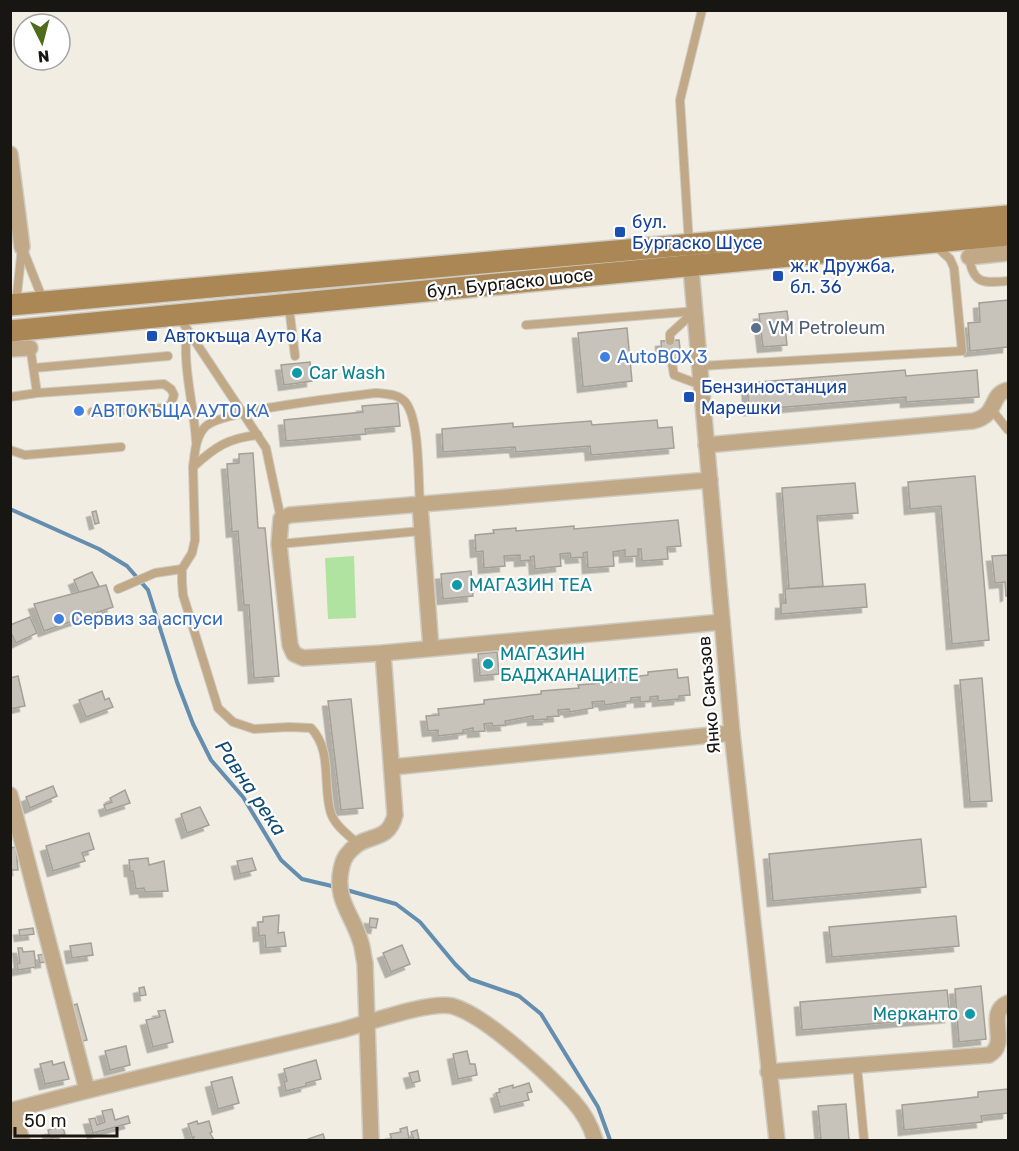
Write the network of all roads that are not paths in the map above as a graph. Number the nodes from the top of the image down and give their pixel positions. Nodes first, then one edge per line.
1 (702, 10) edge
2 (10, 154) edge
3 (1008, 216) edge
4 (1008, 235) edge
5 (918, 243) junction
6 (22, 247) junction
7 (1008, 253) edge
8 (690, 255) junction
9 (969, 257) joint
10 (1008, 281) edge
11 (43, 302) junction
12 (13, 304) edge
13 (289, 304) junction
14 (696, 311) junction
15 (182, 322) junction
16 (526, 325) dead end
17 (23, 336) edge
18 (670, 341) dead end
19 (10, 350) edge
20 (168, 356) dead end
21 (295, 356) dead end
22 (671, 357) dead end
23 (700, 366) junction
24 (34, 368) junction
25 (701, 386) junction
26 (1008, 390) edge
27 (37, 393) junction
28 (10, 397) edge
29 (992, 410) junction
30 (92, 412) dead end
31 (243, 412) junction
32 (1008, 430) edge
33 (258, 435) junction
34 (196, 441) junction
35 (706, 445) junction
36 (120, 447) dead end
37 (10, 450) edge
38 (193, 467) junction
39 (710, 480) junction
40 (420, 505) junction
41 (281, 519) junction
42 (421, 531) junction
43 (279, 544) junction
44 (182, 569) junction
45 (118, 589) dead end
46 (722, 622) junction
47 (431, 648) junction
48 (383, 653) junction
49 (732, 733) junction
50 (393, 767) junction
51 (10, 795) edge
52 (357, 843) junction
53 (1008, 1003) edge
54 (367, 1023) junction
55 (857, 1066) junction
56 (768, 1072) junction
57 (87, 1090) junction
58 (11, 1110) edge
59 (22, 1140) edge
60 (371, 1140) edge
61 (595, 1140) edge
62 (777, 1140) edge
63 (864, 1140) edge

1 - 8 lane
2 - 6 street
3 - 8 main road, бул. Бургаско шосе
4 - 5 main road, бул. Бургаско шосе
5 - 8 main road, бул. Бургаско шосе
5 - 23 lane
6 - 11 lane
6 - 12 lane
7 - 9 street
8 - 11 main road, бул. Бургаско шосе
8 - 13 main road, бул. Бургаско шосе
8 - 14 street, Янко Сакъзов
9 - 10 lane
11 - 12 main road, бул. Бургаско шосе
13 - 15 main road, бул. Бургаско шосе
13 - 21 lane
14 - 16 lane
14 - 18 lane
14 - 23 street, Янко Сакъзов
15 - 17 main road, бул. Бургаско шосе
15 - 31 lane
15 - 34 lane
17 - 19 street
17 - 24 lane
20 - 24 lane
22 - 25 lane
23 - 25 street, Янко Сакъзов
24 - 27 lane
25 - 35 street, Янко Сакъзов
26 - 29 street
27 - 28 lane
27 - 30 lane
29 - 32 lane
29 - 35 street
31 - 33 lane
31 - 34 lane
31 - 40 lane
33 - 38 lane
33 - 41 lane
34 - 38 lane
35 - 39 street, Янко Сакъзов
36 - 37 lane
38 - 44 lane
39 - 40 street
39 - 46 street, Янко Сакъзов
40 - 41 street
40 - 42 street
41 - 43 street
42 - 43 lane
42 - 47 street
43 - 48 street
44 - 45 lane
44 - 52 lane
46 - 47 street
46 - 49 street, Янко Сакъзов
47 - 48 street
48 - 50 street
49 - 50 street
49 - 56 street, Янко Сакъзов
50 - 52 street
51 - 57 street
52 - 54 street
53 - 55 street
54 - 57 street
54 - 60 street
54 - 61 street
55 - 56 street
55 - 63 lane
56 - 62 street, Янко Сакъзов
57 - 58 street
58 - 59 street

